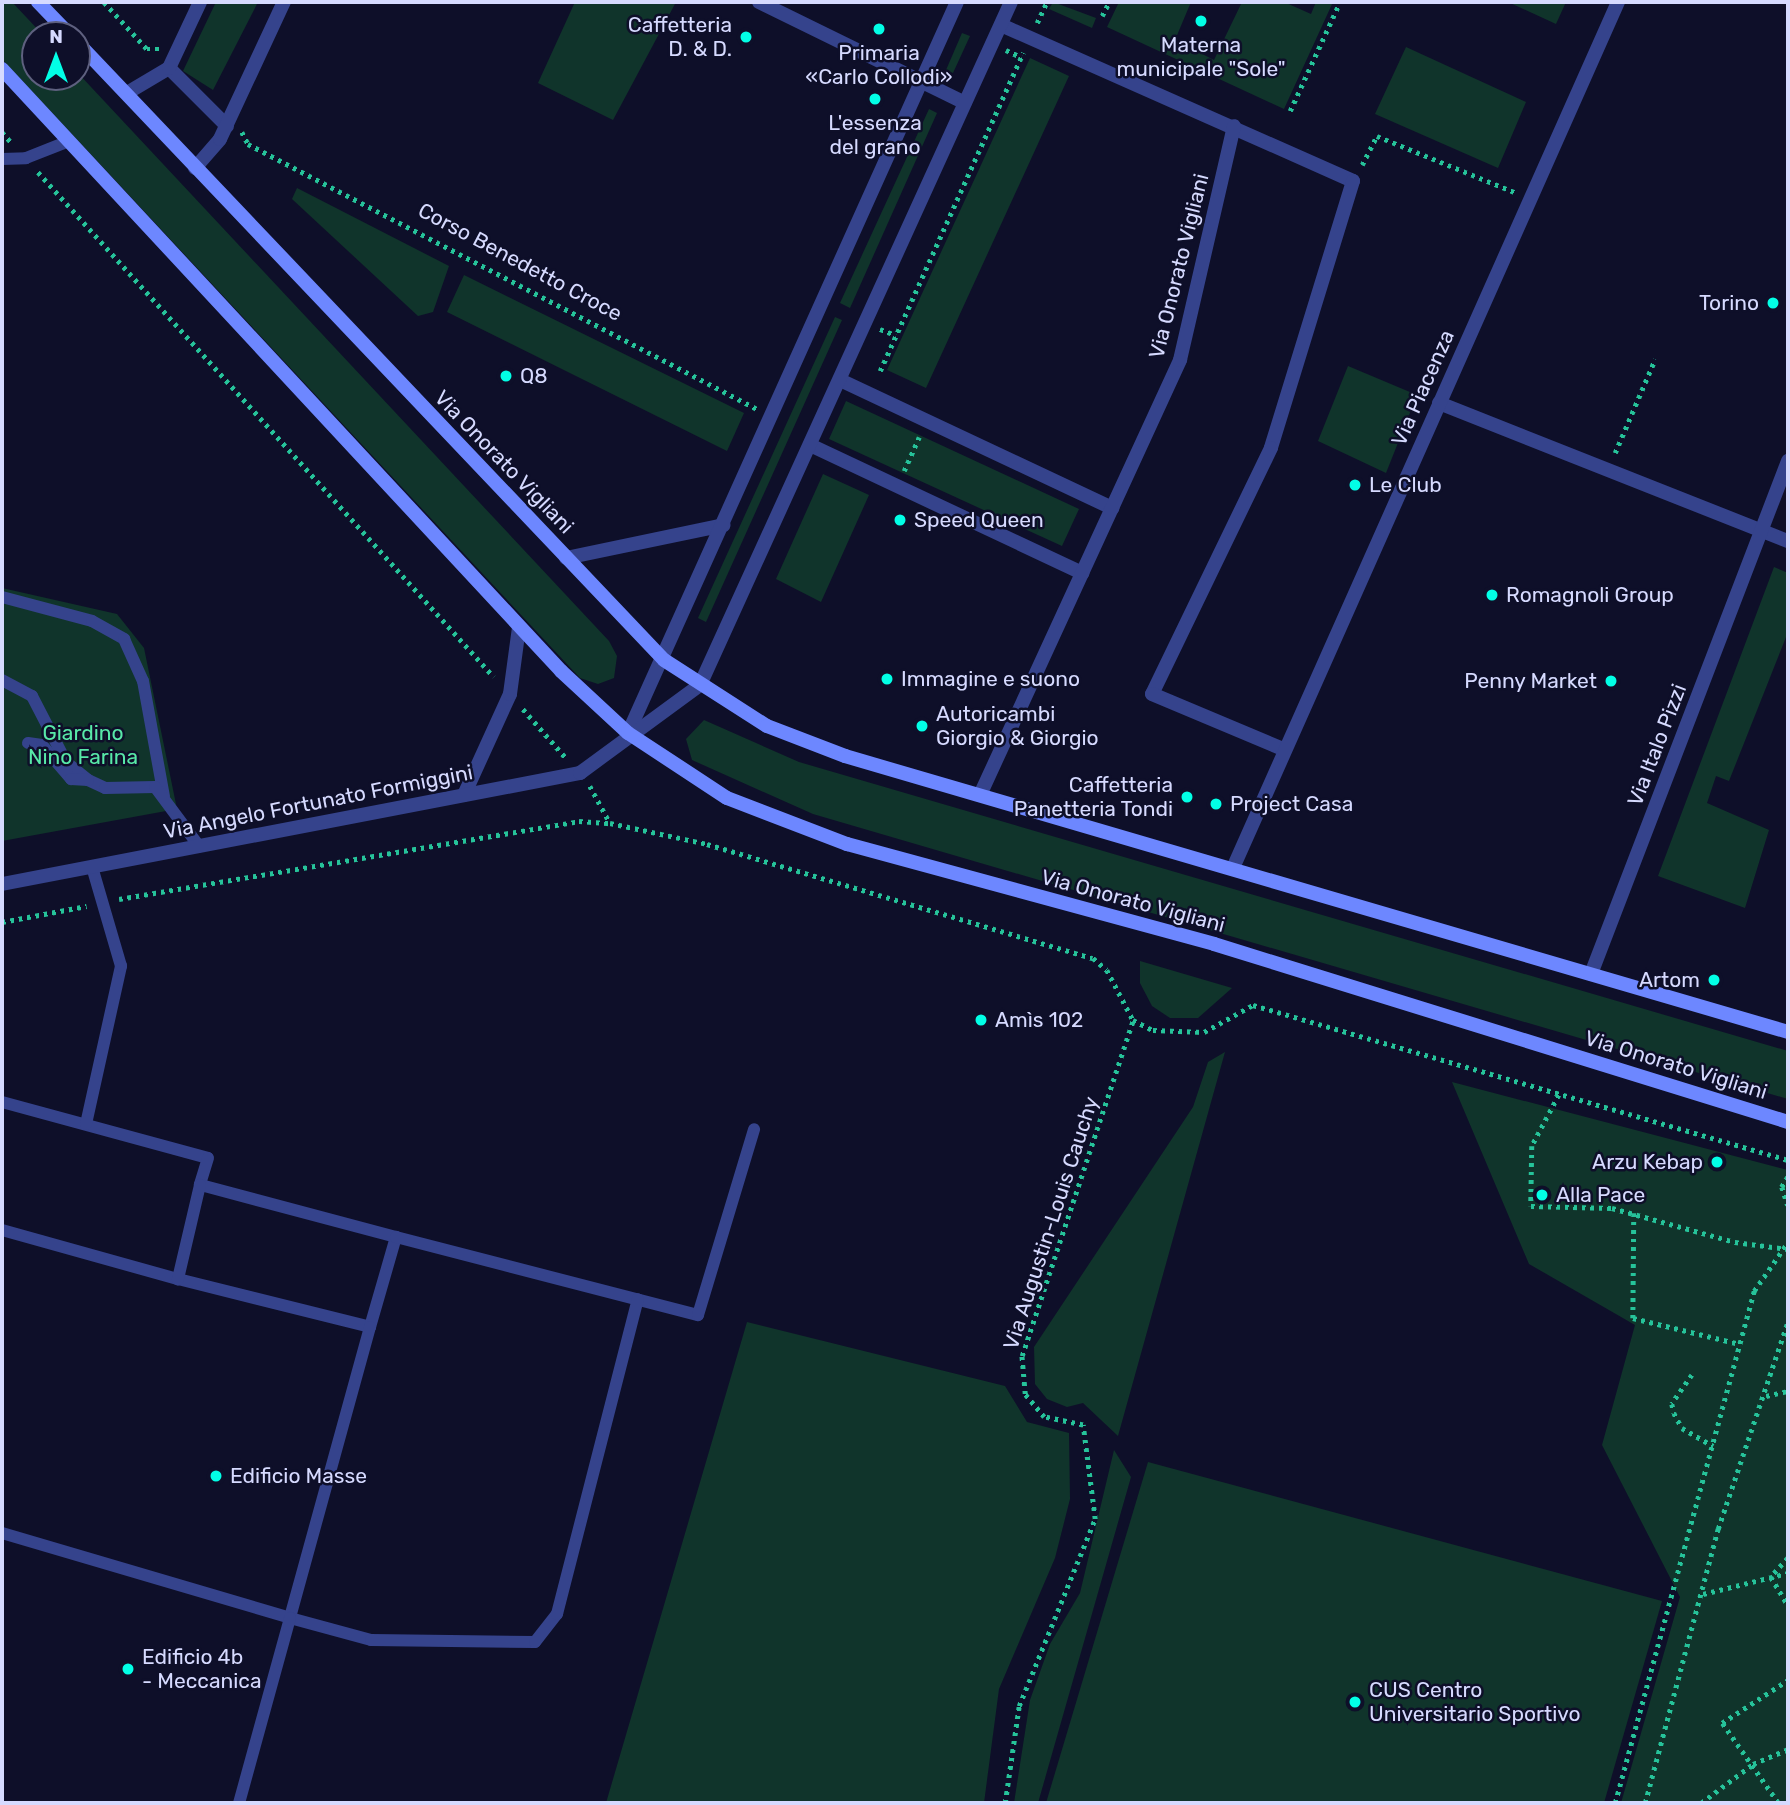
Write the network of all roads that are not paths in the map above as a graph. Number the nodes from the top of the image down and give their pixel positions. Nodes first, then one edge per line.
1 (38, 2) edge
2 (201, 2) edge
3 (284, 2) edge
4 (760, 2) edge
5 (957, 2) edge
6 (1011, 2) edge
7 (1618, 2) edge
8 (56, 21) edge
9 (1000, 25) junction
10 (91, 56) edge
11 (169, 68) junction
12 (2, 69) edge
13 (922, 82) junction
14 (127, 93) junction
15 (965, 103) junction
16 (226, 126) junction
17 (1234, 126) junction
18 (69, 141) junction
19 (2, 159) edge
20 (195, 168) junction
21 (839, 380) junction
22 (1439, 403) junction
23 (810, 445) junction
24 (1788, 461) edge
25 (1112, 508) junction
26 (724, 524) junction
27 (1761, 530) junction
28 (1788, 541) edge
29 (566, 558) junction
30 (1082, 573) junction
31 (2, 597) edge
32 (519, 627) junction
33 (664, 660) junction
34 (2, 680) edge
35 (700, 685) junction
36 (628, 733) junction
37 (28, 743) dead end
38 (1285, 750) junction
39 (88, 780) junction
40 (980, 794) junction
41 (464, 795) junction
42 (164, 796) junction
43 (198, 846) junction
44 (93, 867) junction
45 (1233, 868) junction
46 (2, 884) edge
47 (1591, 974) junction
48 (1788, 1032) edge
49 (2, 1101) edge
50 (1788, 1122) edge
51 (86, 1124) junction
52 (754, 1129) dead end
53 (200, 1185) junction
54 (2, 1230) edge
55 (396, 1237) junction
56 (178, 1279) junction
57 (638, 1299) junction
58 (370, 1327) junction
59 (2, 1533) edge
60 (289, 1618) junction
61 (239, 1803) edge

1 - 8 main road
2 - 11 street
3 - 16 street
4 - 13 street
5 - 13 street
6 - 9 street
7 - 22 street, Via Piacenza
9 - 15 street
9 - 17 street
10 - 14 main road, Via Onorato Vigliani
11 - 14 street
11 - 16 street
12 - 18 main road, Via Onorato Vigliani
13 - 15 street
13 - 26 street
14 - 20 main road, Via Onorato Vigliani
15 - 21 street
16 - 20 street
17 - 25 street, Via Onorato Vigliani
17 - 38 street
18 - 19 lane
18 - 32 main road, Via Onorato Vigliani
20 - 29 main road, Via Onorato Vigliani
21 - 23 street
21 - 25 street
22 - 27 street
22 - 38 street, Via Piacenza
23 - 30 street
23 - 35 street
24 - 27 street, Via Italo Pizzi
25 - 30 street, Via Onorato Vigliani
26 - 29 street
26 - 33 street
27 - 28 street
27 - 47 street, Via Italo Pizzi
29 - 33 main road, Via Onorato Vigliani
30 - 40 street, Via Onorato Vigliani
31 - 42 lane
32 - 36 main road, Via Onorato Vigliani
32 - 41 street
33 - 35 main road, Via Onorato Vigliani
33 - 36 street
34 - 39 lane
35 - 36 street
35 - 40 main road, Via Onorato Vigliani
36 - 41 street, Via Angelo Fortunato Formiggini
36 - 50 main road, Via Onorato Vigliani
37 - 39 lane
38 - 45 street, Via Piacenza
39 - 42 lane
40 - 45 main road, Via Onorato Vigliani
41 - 43 street, Via Angelo Fortunato Formiggini
42 - 43 lane
43 - 44 street, Via Angelo Fortunato Formiggini
44 - 46 street, Via Angelo Fortunato Formiggini
44 - 51 lane
45 - 47 main road, Via Onorato Vigliani
47 - 48 main road, Via Onorato Vigliani
49 - 51 lane
51 - 53 lane
52 - 57 lane
53 - 55 lane
53 - 56 lane
54 - 56 lane
55 - 57 lane
55 - 58 lane
56 - 58 lane
57 - 60 lane
58 - 60 lane
59 - 60 lane
60 - 61 lane

